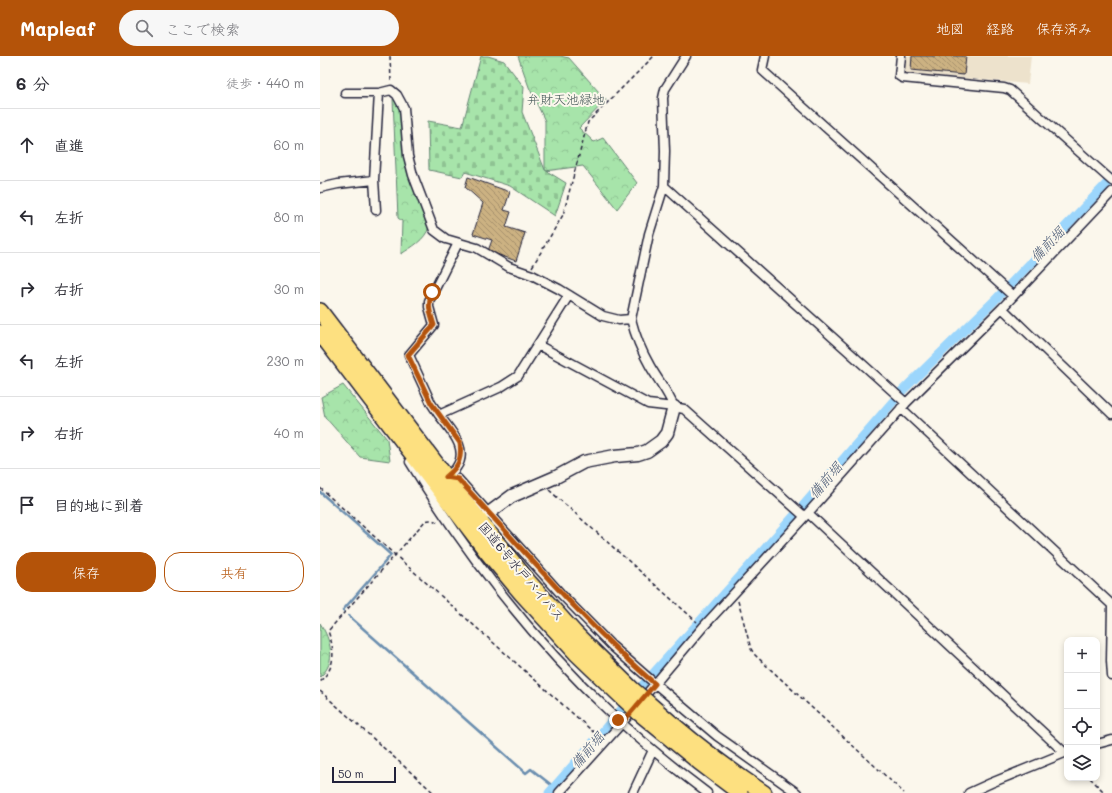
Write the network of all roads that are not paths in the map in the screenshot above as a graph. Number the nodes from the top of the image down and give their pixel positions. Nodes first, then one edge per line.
1 (686, 56) edge
2 (765, 56) edge
3 (901, 56) edge
4 (346, 93) dead end
5 (379, 93) junction
6 (1110, 179) edge
7 (374, 180) junction
8 (664, 186) junction
9 (320, 188) edge
10 (1112, 192) edge
11 (376, 210) dead end
12 (458, 242) junction
13 (569, 295) junction
14 (1012, 295) junction
15 (1002, 308) junction
16 (320, 311) edge
17 (631, 319) junction
18 (320, 333) edge
19 (538, 344) junction
20 (903, 403) junction
21 (674, 407) junction
22 (1112, 414) edge
23 (439, 416) junction
24 (384, 418) junction
25 (446, 477) junction
26 (489, 513) junction
27 (803, 513) junction
28 (1112, 605) edge
29 (1112, 676) edge
30 (651, 680) junction
31 (628, 694) junction
32 (642, 707) junction
33 (617, 719) junction
34 (1112, 740) edge
35 (1100, 743) edge
36 (653, 750) junction
37 (1064, 751) edge
38 (1064, 754) edge
39 (559, 793) edge
40 (633, 793) edge
41 (707, 793) edge
42 (740, 793) edge
43 (764, 793) edge
44 (797, 793) edge
45 (969, 793) edge

1 - 8 street
2 - 14 street
3 - 6 street
4 - 5 street
5 - 7 street
5 - 12 street
7 - 9 street
7 - 11 street
8 - 17 street
8 - 20 street
10 - 14 street
12 - 13 street
12 - 23 street
13 - 17 street
13 - 19 street
14 - 15 street
15 - 20 street
15 - 22 street
16 - 25 highway, 国道6号水戸バイパス
17 - 21 street
18 - 24 highway, 国道6号水戸バイパス
19 - 21 street
19 - 23 street
20 - 27 street
20 - 28 street
21 - 26 street
21 - 27 street
23 - 25 street
24 - 31 highway, 国道6号水戸バイパス
24 - 33 street
25 - 26 street
25 - 31 highway, 国道6号水戸バイパス
26 - 30 street
27 - 30 street
27 - 37 street
28 - 29 street
30 - 33 street
30 - 44 street
31 - 32 highway, 国道6号水戸バイパス, bridge
32 - 42 highway, 国道6号水戸バイパス
32 - 43 highway, 国道6号水戸バイパス
33 - 36 street
33 - 39 street
34 - 35 street
36 - 40 street
36 - 41 street
38 - 45 street

